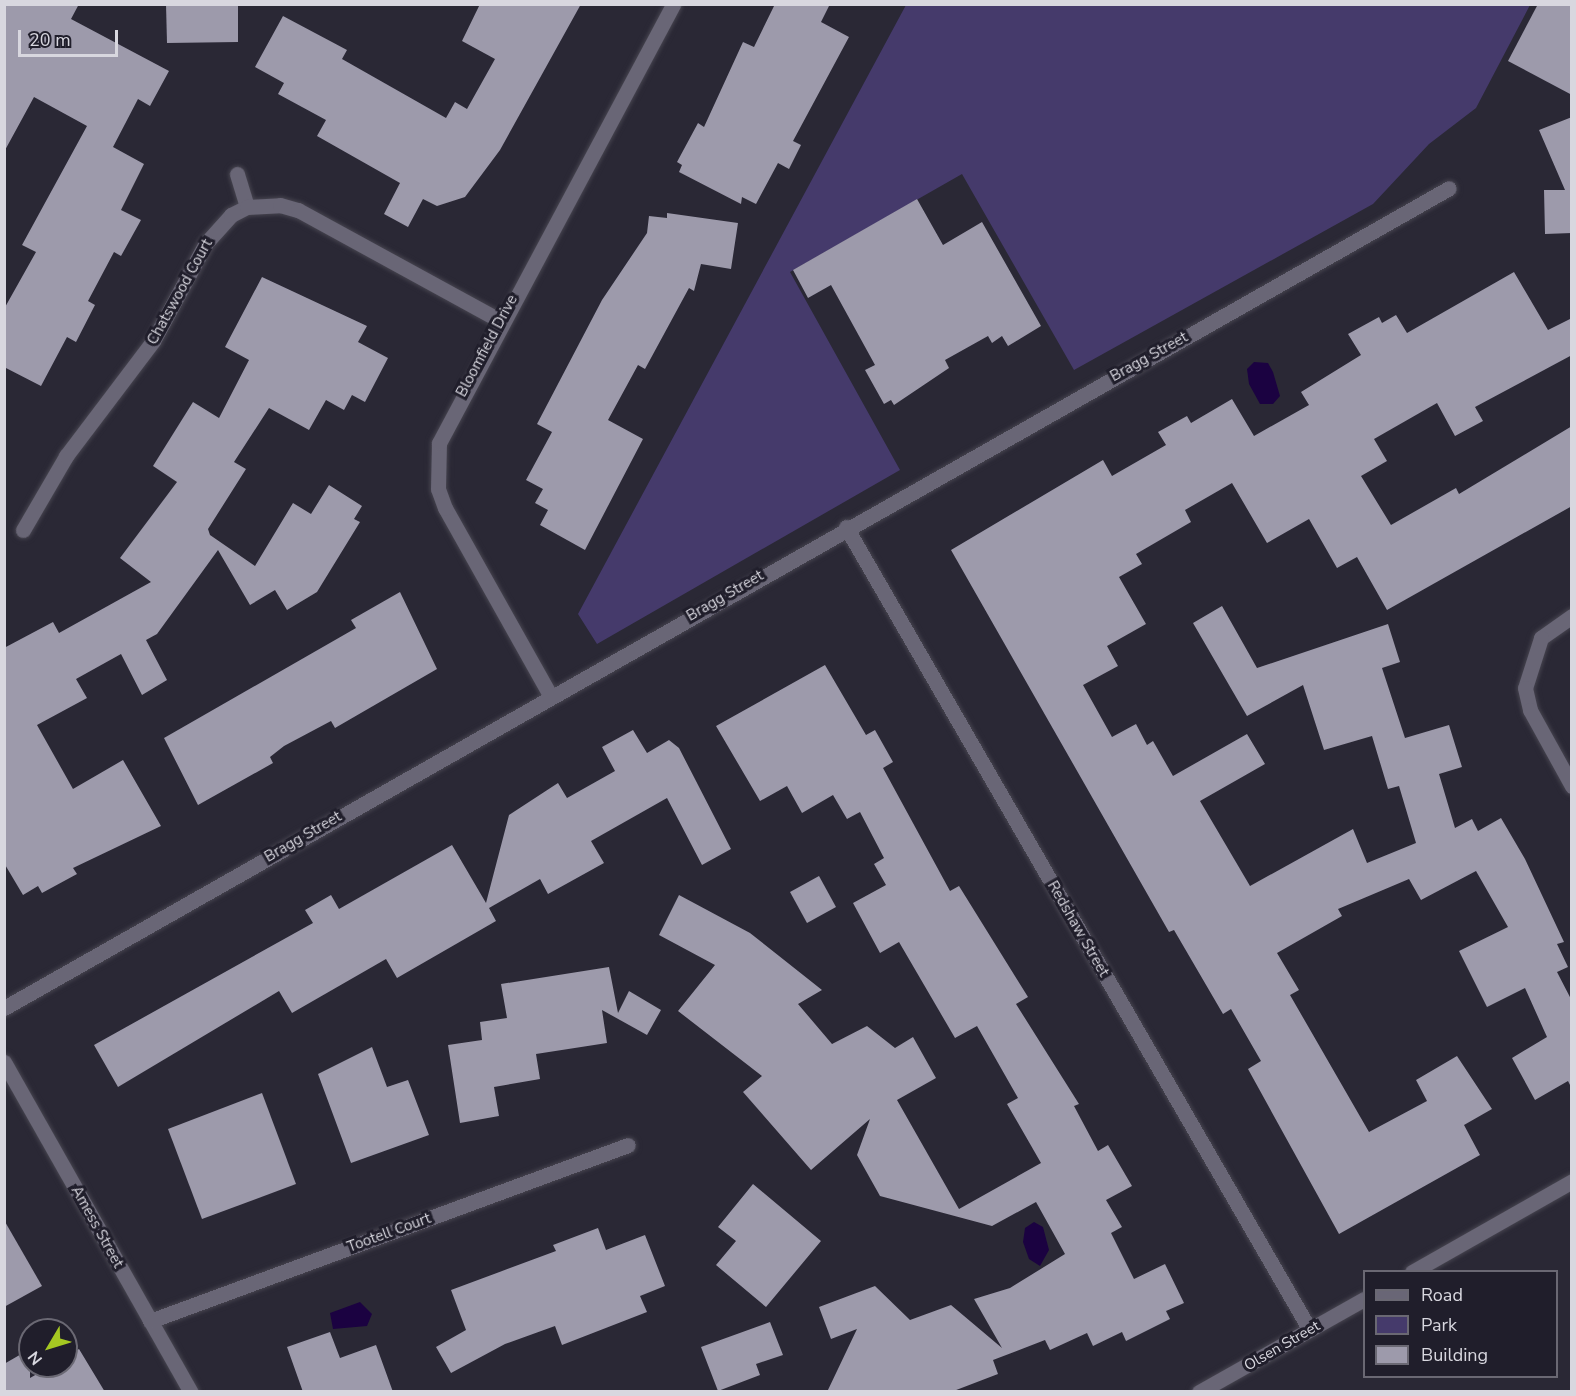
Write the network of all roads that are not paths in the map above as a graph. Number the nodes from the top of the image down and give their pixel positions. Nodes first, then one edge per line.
1 (673, 4) edge
2 (237, 174) dead end
3 (1449, 188) dead end
4 (248, 207) junction
5 (501, 321) junction
6 (846, 527) junction
7 (23, 530) dead end
8 (1572, 616) edge
9 (550, 695) junction
10 (1572, 786) edge
11 (4, 1008) edge
12 (4, 1062) edge
13 (628, 1145) dead end
14 (1572, 1181) edge
15 (1416, 1270) edge
16 (1363, 1300) edge
17 (150, 1321) junction
18 (1310, 1330) junction
19 (190, 1392) edge
20 (1199, 1392) edge

1 - 5 street, Bloomfield Drive
2 - 4 street
3 - 6 street, Bragg Street
4 - 5 street
4 - 7 street, Chatswood Court
5 - 9 street, Bloomfield Drive
6 - 9 street, Bragg Street
6 - 18 street, Redshaw Street
8 - 10 street
9 - 11 street, Bragg Street
12 - 17 street, Amess Street
13 - 17 street, Tootell Court
14 - 15 street
16 - 18 street, Olsen Street
17 - 19 street, Amess Street
18 - 20 street, Olsen Street

